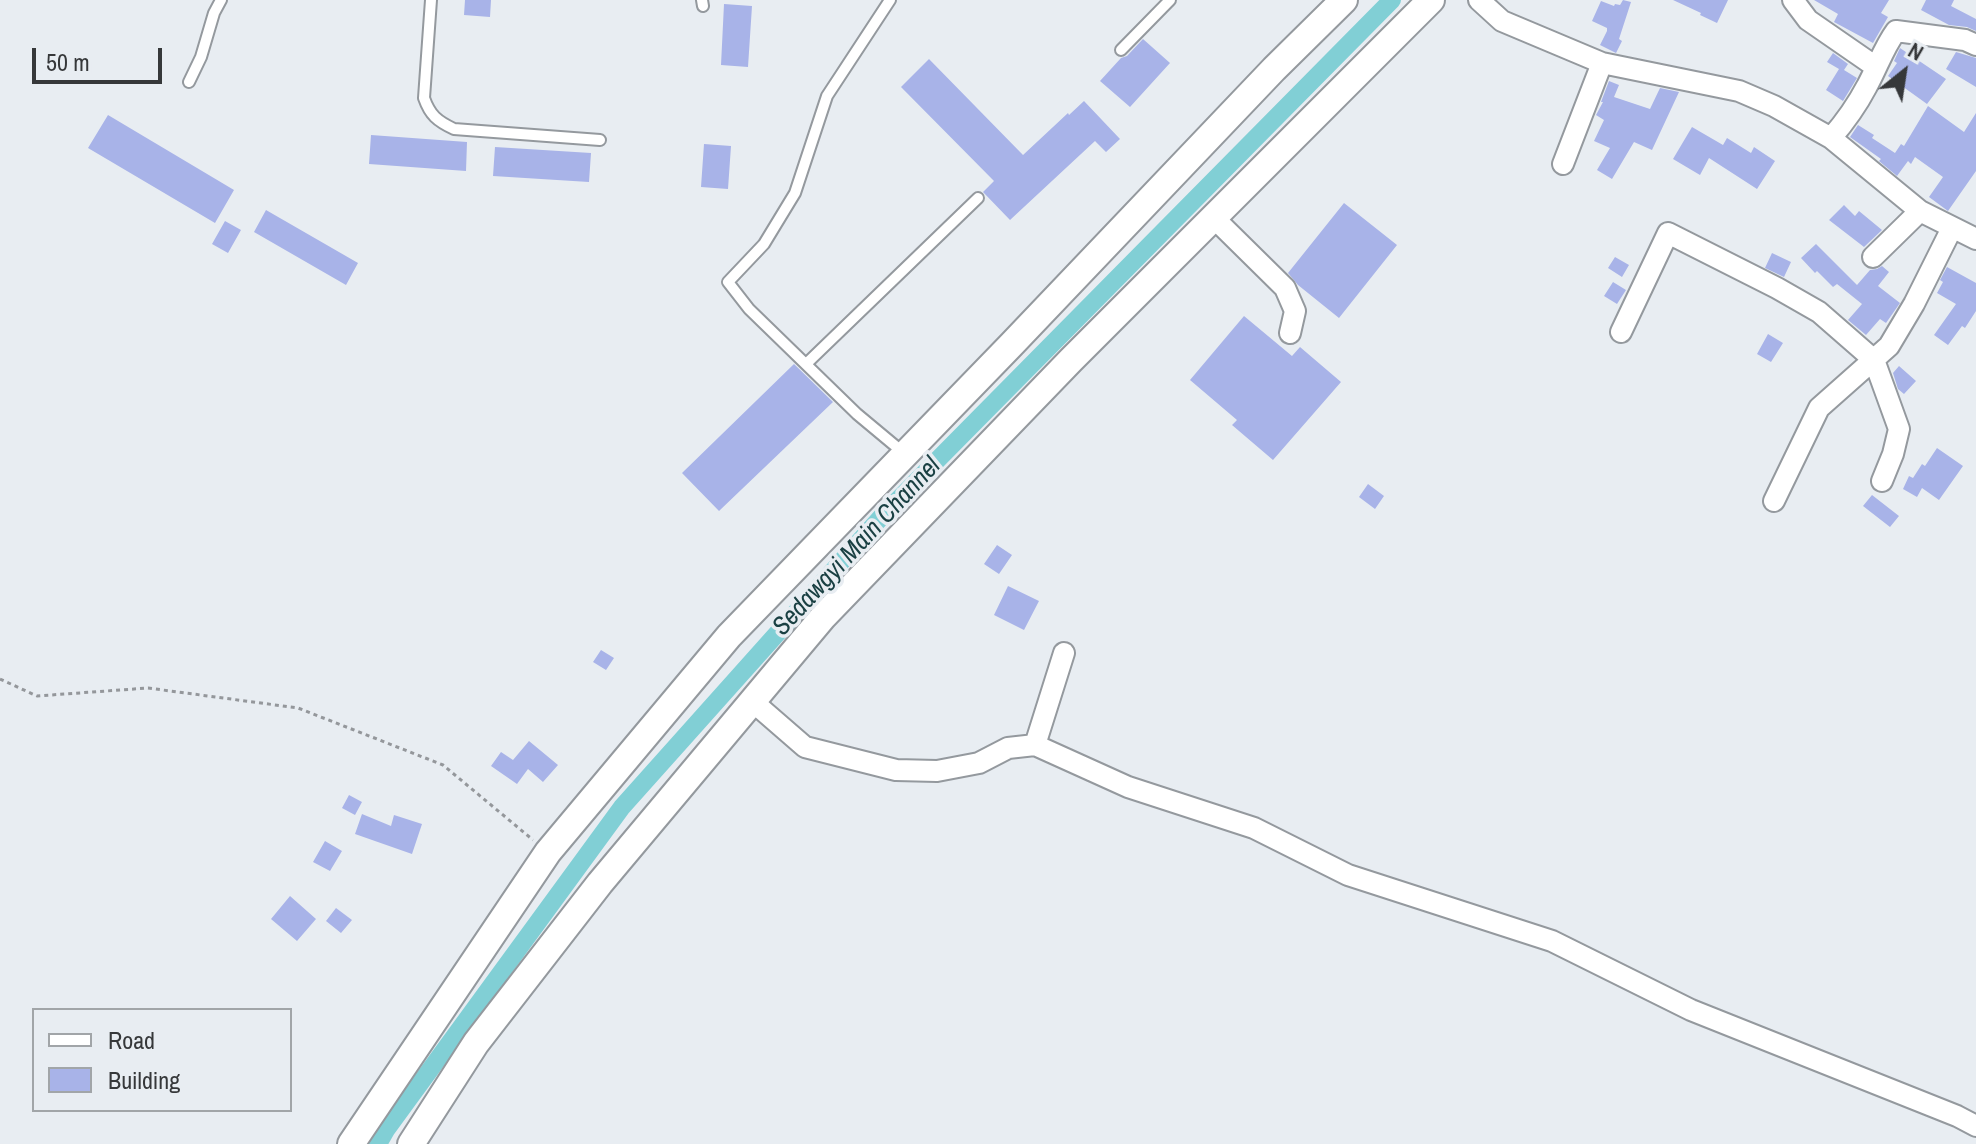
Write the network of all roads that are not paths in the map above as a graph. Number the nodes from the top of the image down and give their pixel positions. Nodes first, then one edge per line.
1 (221, 0) edge
2 (431, 0) edge
3 (890, 0) edge
4 (1170, 0) edge
5 (1344, 0) edge
6 (1431, 0) edge
7 (1479, 0) edge
8 (1793, 0) edge
9 (1976, 45) edge
10 (1121, 50) dead end
11 (1602, 63) junction
12 (1876, 67) junction
13 (189, 82) dead end
14 (1831, 138) junction
15 (600, 140) dead end
16 (1563, 164) dead end
17 (978, 198) dead end
18 (1920, 211) junction
19 (1214, 218) junction
20 (1952, 228) junction
21 (1976, 239) edge
22 (1873, 257) dead end
23 (1621, 332) dead end
24 (1290, 333) dead end
25 (1874, 360) junction
26 (806, 364) junction
27 (905, 454) junction
28 (1882, 481) dead end
29 (1774, 501) dead end
30 (1064, 653) dead end
31 (752, 701) junction
32 (1035, 745) junction
33 (1976, 1126) edge
34 (351, 1144) edge
35 (411, 1144) edge

1 - 13 lane
2 - 15 lane
3 - 26 lane
4 - 10 lane
5 - 27 street
6 - 19 street
7 - 11 street
8 - 12 street
9 - 12 street
11 - 14 street
11 - 16 street
12 - 14 street
14 - 18 street
17 - 26 lane
18 - 20 street
18 - 22 street
19 - 24 street
19 - 31 street
20 - 21 street
20 - 25 street
23 - 25 street
25 - 28 street
25 - 29 street
26 - 27 lane
27 - 34 street
30 - 32 street
31 - 32 street
31 - 35 street
32 - 33 street

